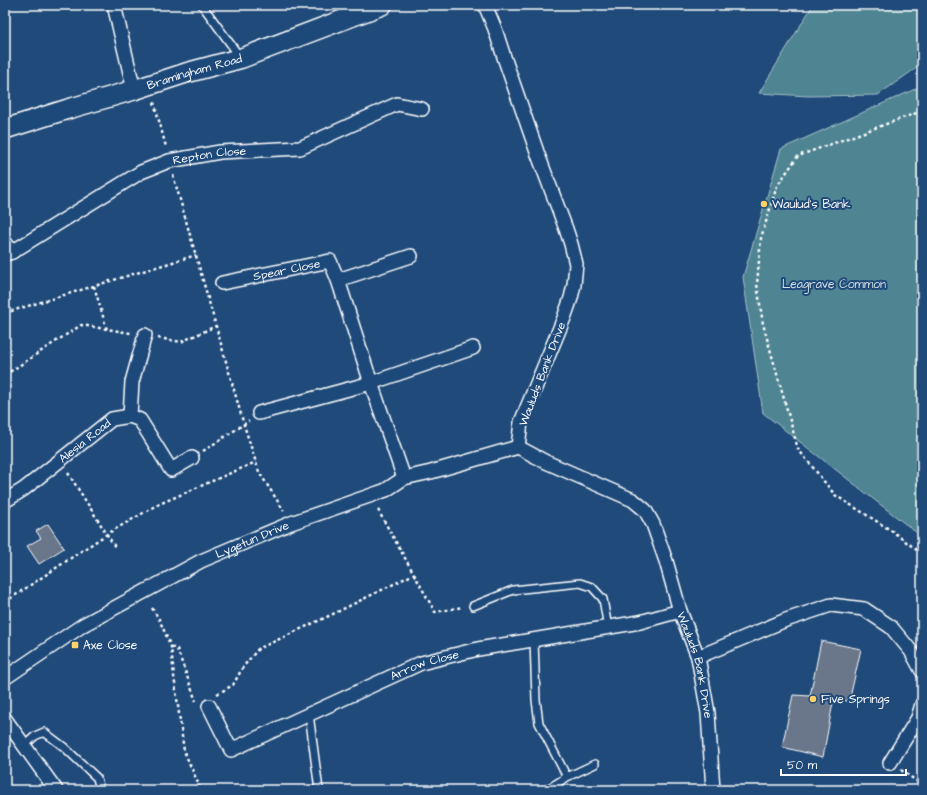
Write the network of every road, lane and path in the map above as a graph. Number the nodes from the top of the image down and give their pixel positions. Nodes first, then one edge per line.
1 (114, 5) edge
2 (202, 5) edge
3 (382, 5) edge
4 (485, 5) edge
5 (242, 58) junction
6 (134, 90) junction
7 (422, 109) dead end
8 (922, 111) edge
9 (5, 130) edge
10 (7, 249) edge
11 (196, 255) dead end
12 (411, 256) dead end
13 (338, 280) junction
14 (222, 284) dead end
15 (94, 286) junction
16 (5, 313) edge
17 (216, 326) dead end
18 (107, 330) junction
19 (145, 335) junction
20 (473, 348) dead end
21 (5, 375) edge
22 (371, 383) junction
23 (259, 413) joint
24 (130, 416) junction
25 (518, 447) junction
26 (192, 458) joint
27 (60, 461) junction
28 (256, 462) dead end
29 (404, 478) junction
30 (375, 494) junction
31 (5, 501) edge
32 (107, 534) junction
33 (115, 547) dead end
34 (922, 554) edge
35 (414, 574) junction
36 (5, 602) edge
37 (473, 606) joint
38 (152, 608) dead end
39 (680, 611) junction
40 (608, 628) junction
41 (534, 640) junction
42 (171, 647) junction
43 (698, 657) junction
44 (922, 671) edge
45 (5, 678) edge
46 (207, 703) junction
47 (922, 704) edge
48 (309, 714) junction
49 (5, 719) edge
50 (920, 719) edge
51 (24, 746) junction
52 (890, 763) joint
53 (595, 764) dead end
54 (567, 778) junction
55 (922, 785) edge
56 (56, 790) edge
57 (100, 790) edge
58 (201, 790) edge
59 (319, 790) edge
60 (546, 790) edge
61 (713, 790) edge

1 - 6 street
2 - 5 lane
3 - 5 street, Bramingham Road
4 - 25 street, Wauluds Bank Drive
5 - 6 street, Bramingham Road
6 - 9 street, Bramingham Road
7 - 10 street, Repton Close
8 - 34 path
11 - 15 path
12 - 13 street
13 - 14 street, Spear Close
13 - 22 street, Spear Close
15 - 16 path
15 - 18 path
17 - 19 path
18 - 19 path
18 - 21 path
19 - 24 street
20 - 22 street
22 - 23 street
22 - 29 street, Spear Close
23 - 26 path
24 - 26 street
24 - 27 street, Alesia Road
25 - 29 street, Lygetun Drive
25 - 39 street, Wauluds Bank Drive
27 - 31 street, Alesia Road
27 - 32 path
28 - 32 path
29 - 30 street, Lygetun Drive
30 - 35 path
30 - 45 street, Lygetun Drive
32 - 33 path
32 - 36 path
35 - 37 path
35 - 46 path
37 - 40 lane
38 - 42 path
39 - 40 street, Arrow Close
39 - 43 street, Wauluds Bank Drive
40 - 41 street, Arrow Close
41 - 48 street, Arrow Close
41 - 54 lane
42 - 46 path
42 - 58 path
43 - 44 street
43 - 61 street, Wauluds Bank Drive
46 - 48 street, Arrow Close
47 - 50 street
48 - 59 lane
49 - 51 street
50 - 52 street
51 - 56 street
51 - 57 lane
52 - 55 path
53 - 54 lane
54 - 60 lane

